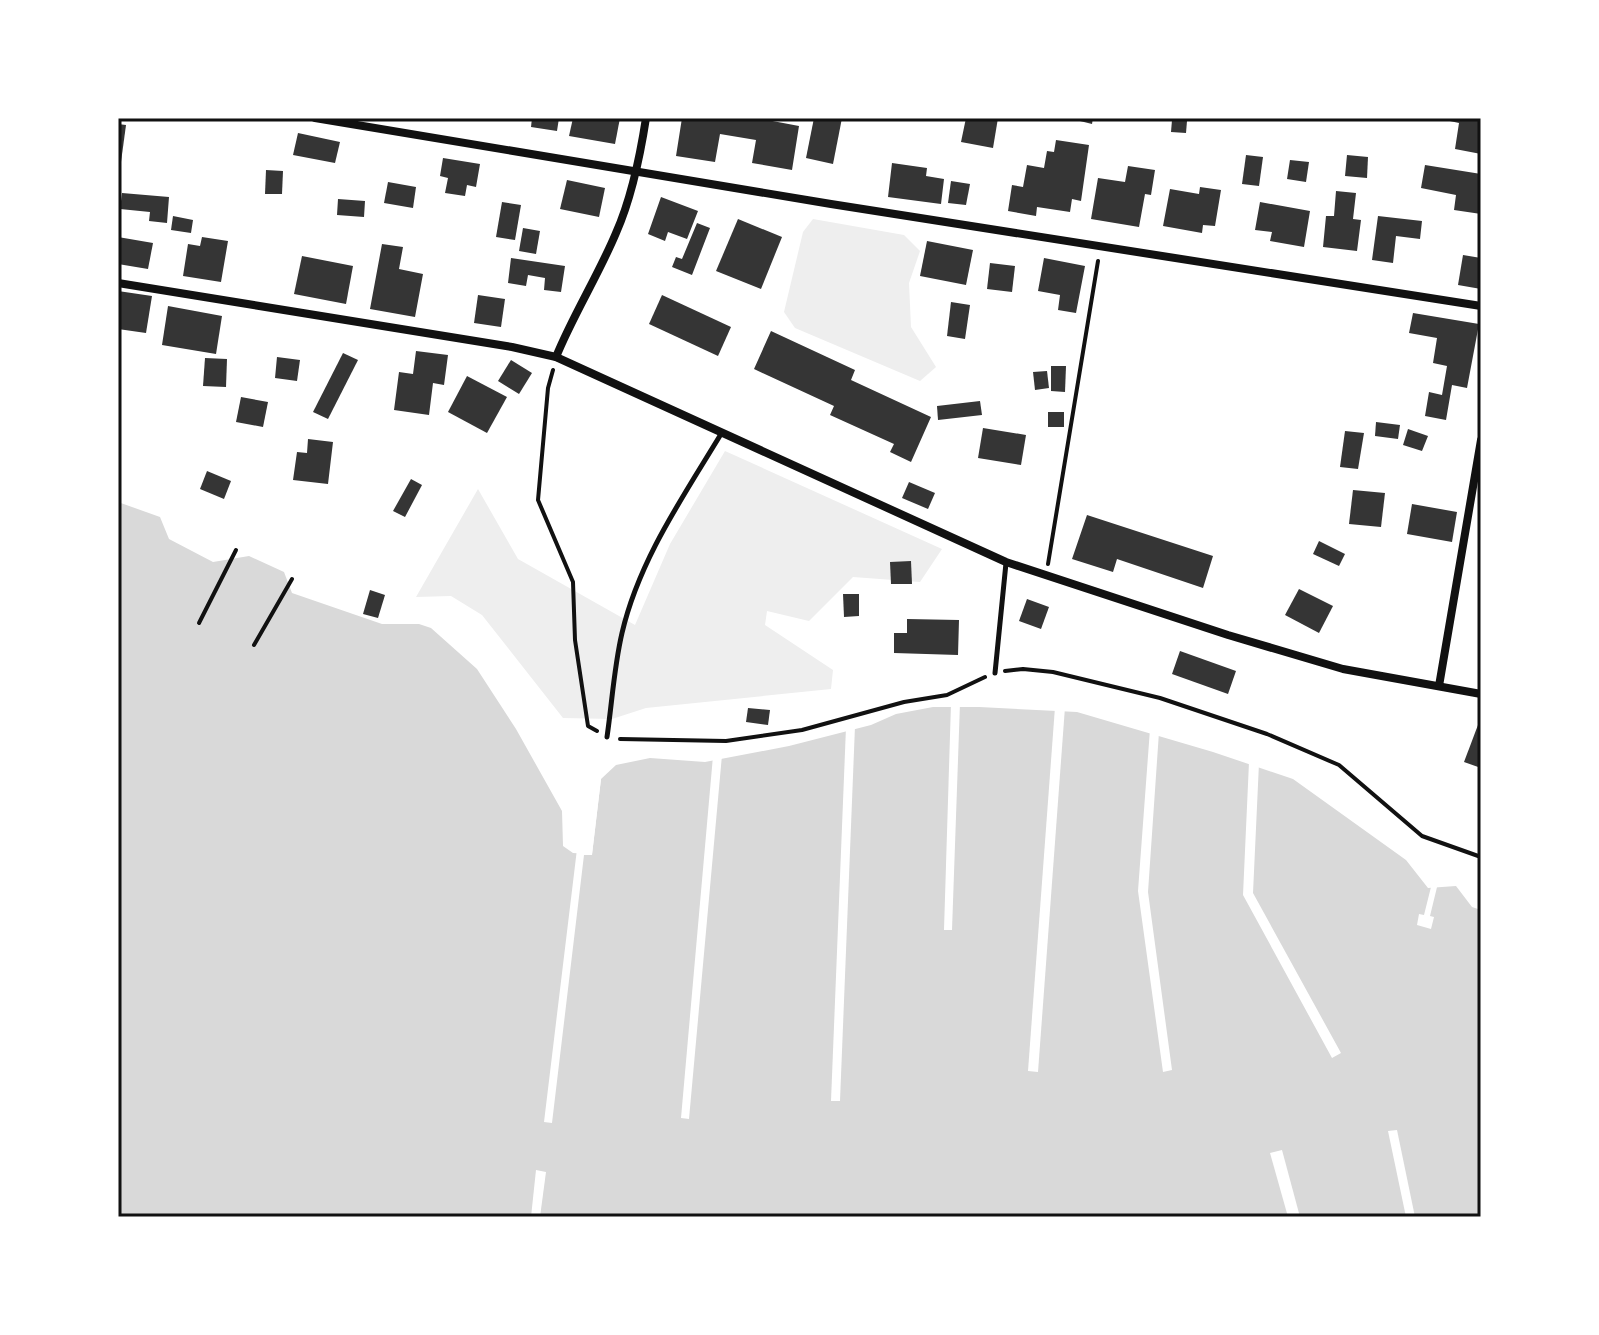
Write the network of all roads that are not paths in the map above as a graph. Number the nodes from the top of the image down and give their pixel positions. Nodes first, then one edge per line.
1 (315, 118) edge
2 (646, 118) edge
3 (637, 170) junction
4 (118, 283) edge
5 (1481, 306) edge
6 (556, 357) junction
7 (721, 434) junction
8 (1481, 440) edge
9 (1006, 562) junction
10 (995, 673) road end
11 (1439, 686) junction
12 (1481, 694) edge
13 (607, 737) road end

1 - 3 street
2 - 3 street
3 - 5 street
3 - 6 street
4 - 6 street
6 - 7 street
7 - 9 street
7 - 13 lane
8 - 11 street
9 - 10 lane
9 - 11 street
11 - 12 street

